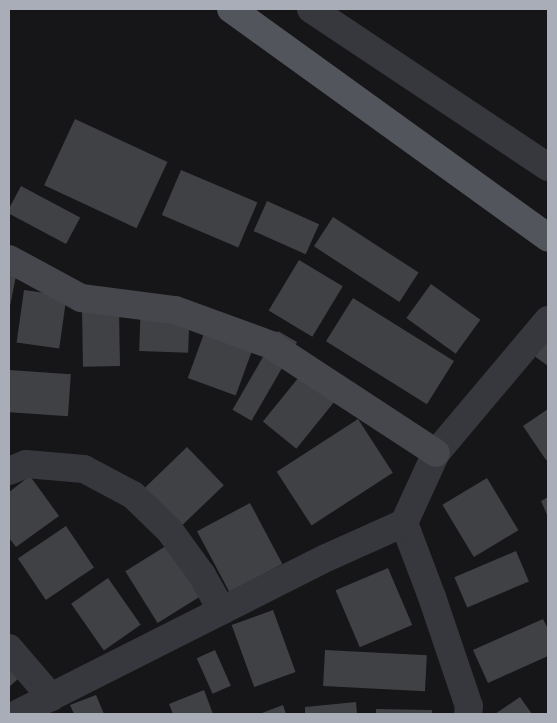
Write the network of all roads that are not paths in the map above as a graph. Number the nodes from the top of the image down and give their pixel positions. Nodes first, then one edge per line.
1 (231, 9) edge
2 (311, 9) edge
3 (548, 167) edge
4 (548, 238) edge
5 (9, 259) edge
6 (548, 320) edge
7 (436, 453) junction
8 (9, 471) edge
9 (404, 523) junction
10 (222, 611) junction
11 (9, 648) edge
12 (51, 698) junction
13 (17, 714) edge
14 (468, 714) edge

1 - 4 main road
2 - 3 street
5 - 7 street
6 - 7 street
7 - 9 street
8 - 10 street
9 - 10 street
9 - 14 street
10 - 12 street
11 - 12 street
12 - 13 street

